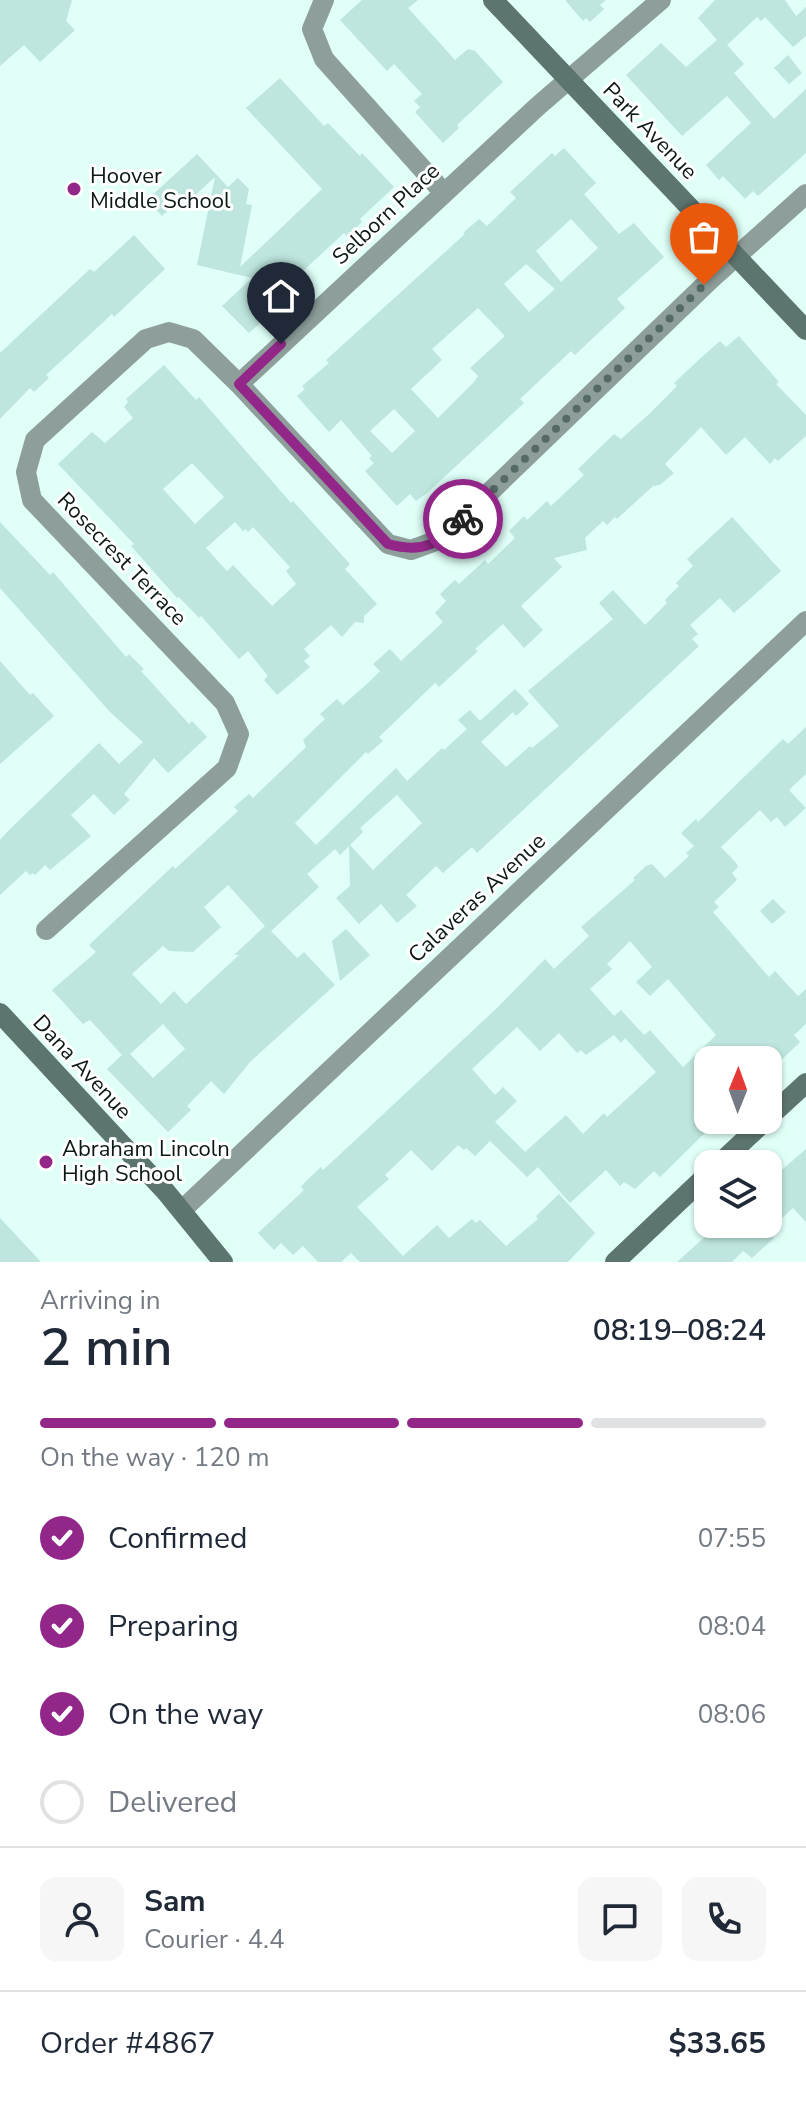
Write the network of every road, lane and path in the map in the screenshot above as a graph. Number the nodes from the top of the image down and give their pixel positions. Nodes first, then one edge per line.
1 (324, 0) edge
2 (493, 0) edge
3 (661, 0) edge
4 (568, 80) junction
5 (444, 193) junction
6 (806, 194) edge
7 (736, 256) junction
8 (806, 330) edge
9 (239, 384) junction
10 (806, 621) edge
11 (46, 930) dead end
12 (0, 1013) edge
13 (806, 1083) edge
14 (782, 1105) edge
15 (751, 1134) edge
16 (734, 1150) edge
17 (694, 1187) edge
18 (182, 1210) junction
19 (223, 1262) edge
20 (615, 1262) edge

1 - 5 street
2 - 4 street, Park Avenue
3 - 4 street, Selborn Place
4 - 5 street, Selborn Place
4 - 7 street, Park Avenue
5 - 9 street, Selborn Place
6 - 7 street, Rosecrest Terrace
7 - 8 street, Park Avenue
7 - 9 street, Rosecrest Terrace
9 - 11 street, Rosecrest Terrace
10 - 18 street, Calaveras Avenue
12 - 18 street, Dana Avenue
13 - 14 street
15 - 16 street
17 - 20 street
18 - 19 street, Dana Avenue

